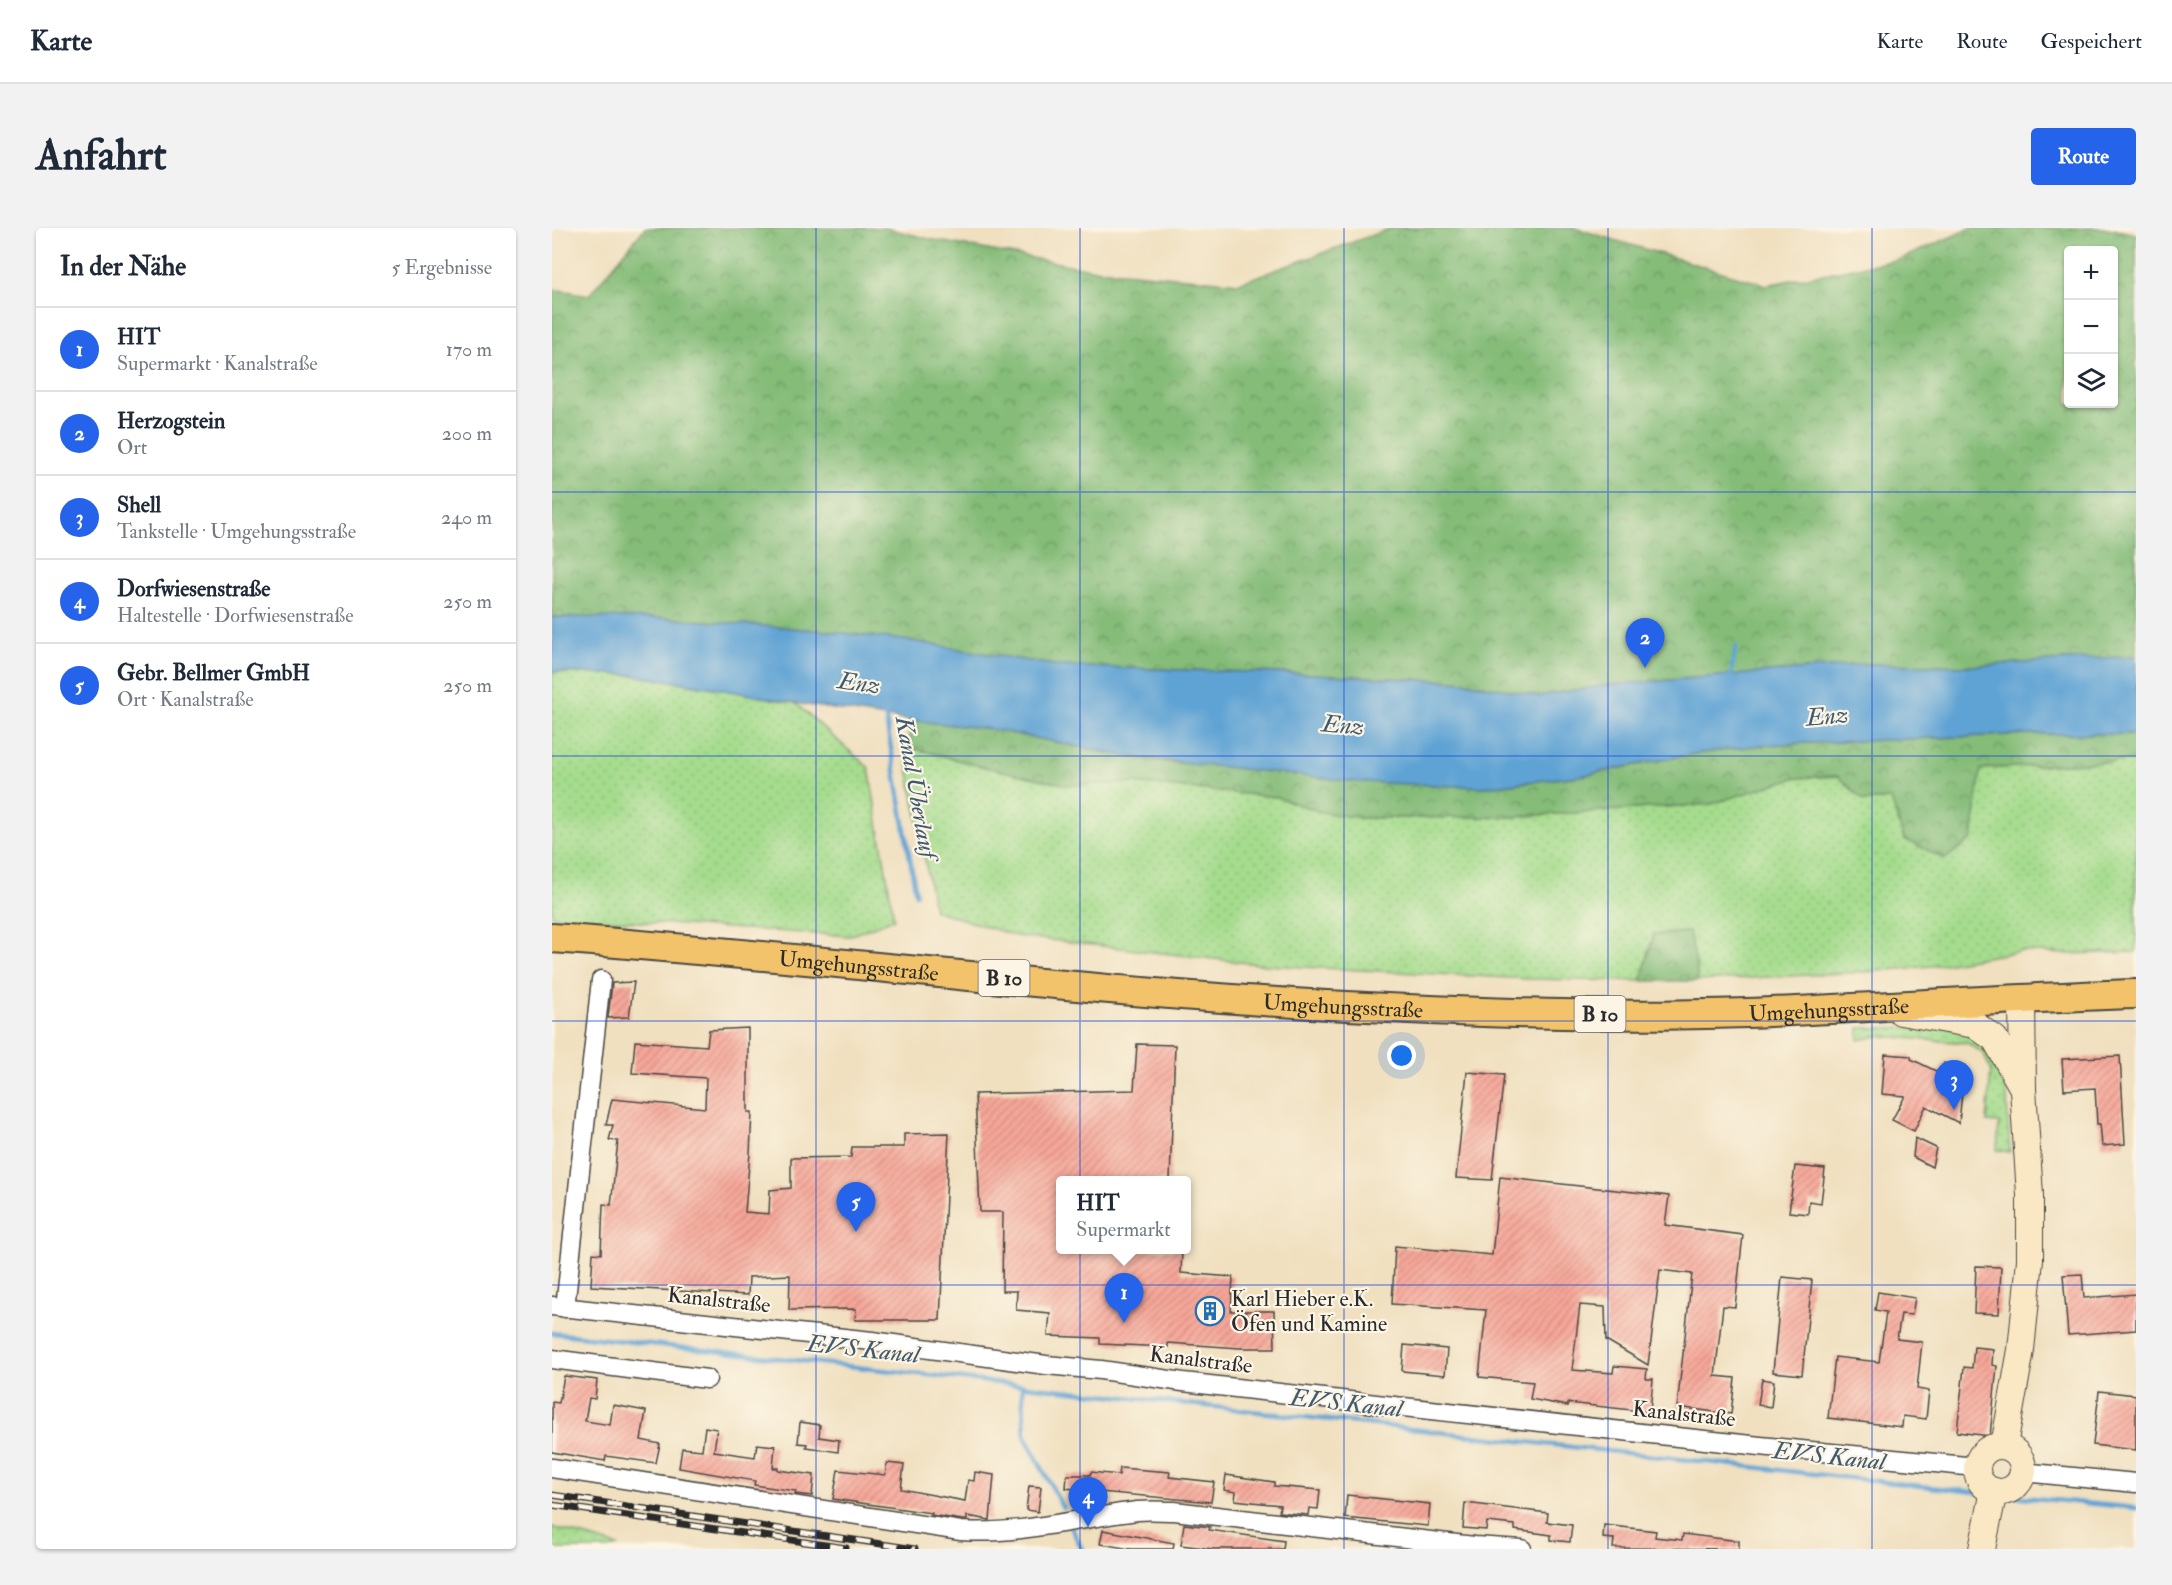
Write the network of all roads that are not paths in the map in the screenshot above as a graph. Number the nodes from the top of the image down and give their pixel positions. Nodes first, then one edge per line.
1 (552, 938) edge
2 (602, 980) dead end
3 (2136, 994) edge
4 (2022, 998) junction
5 (1874, 1007) junction
6 (2023, 1089) junction
7 (558, 1307) edge
8 (552, 1359) edge
9 (707, 1379) dead end
10 (2004, 1446) junction
11 (1976, 1467) junction
12 (552, 1468) edge
13 (2023, 1472) junction
14 (2136, 1483) edge
15 (1994, 1491) junction
16 (1983, 1548) edge
17 (1522, 1549) edge

1 - 5 main road, Umgehungsstraße / B 10
2 - 7 street, Kanalstraße
3 - 4 main road, Umgehungsstraße / B 10
4 - 5 main road, Umgehungsstraße / B 10
4 - 6 main road
5 - 6 main road
6 - 10 main road
7 - 11 street, Kanalstraße
8 - 9 street
10 - 11 main road
10 - 13 main road
11 - 15 main road
12 - 17 street
13 - 14 street
13 - 15 main road
15 - 16 main road

